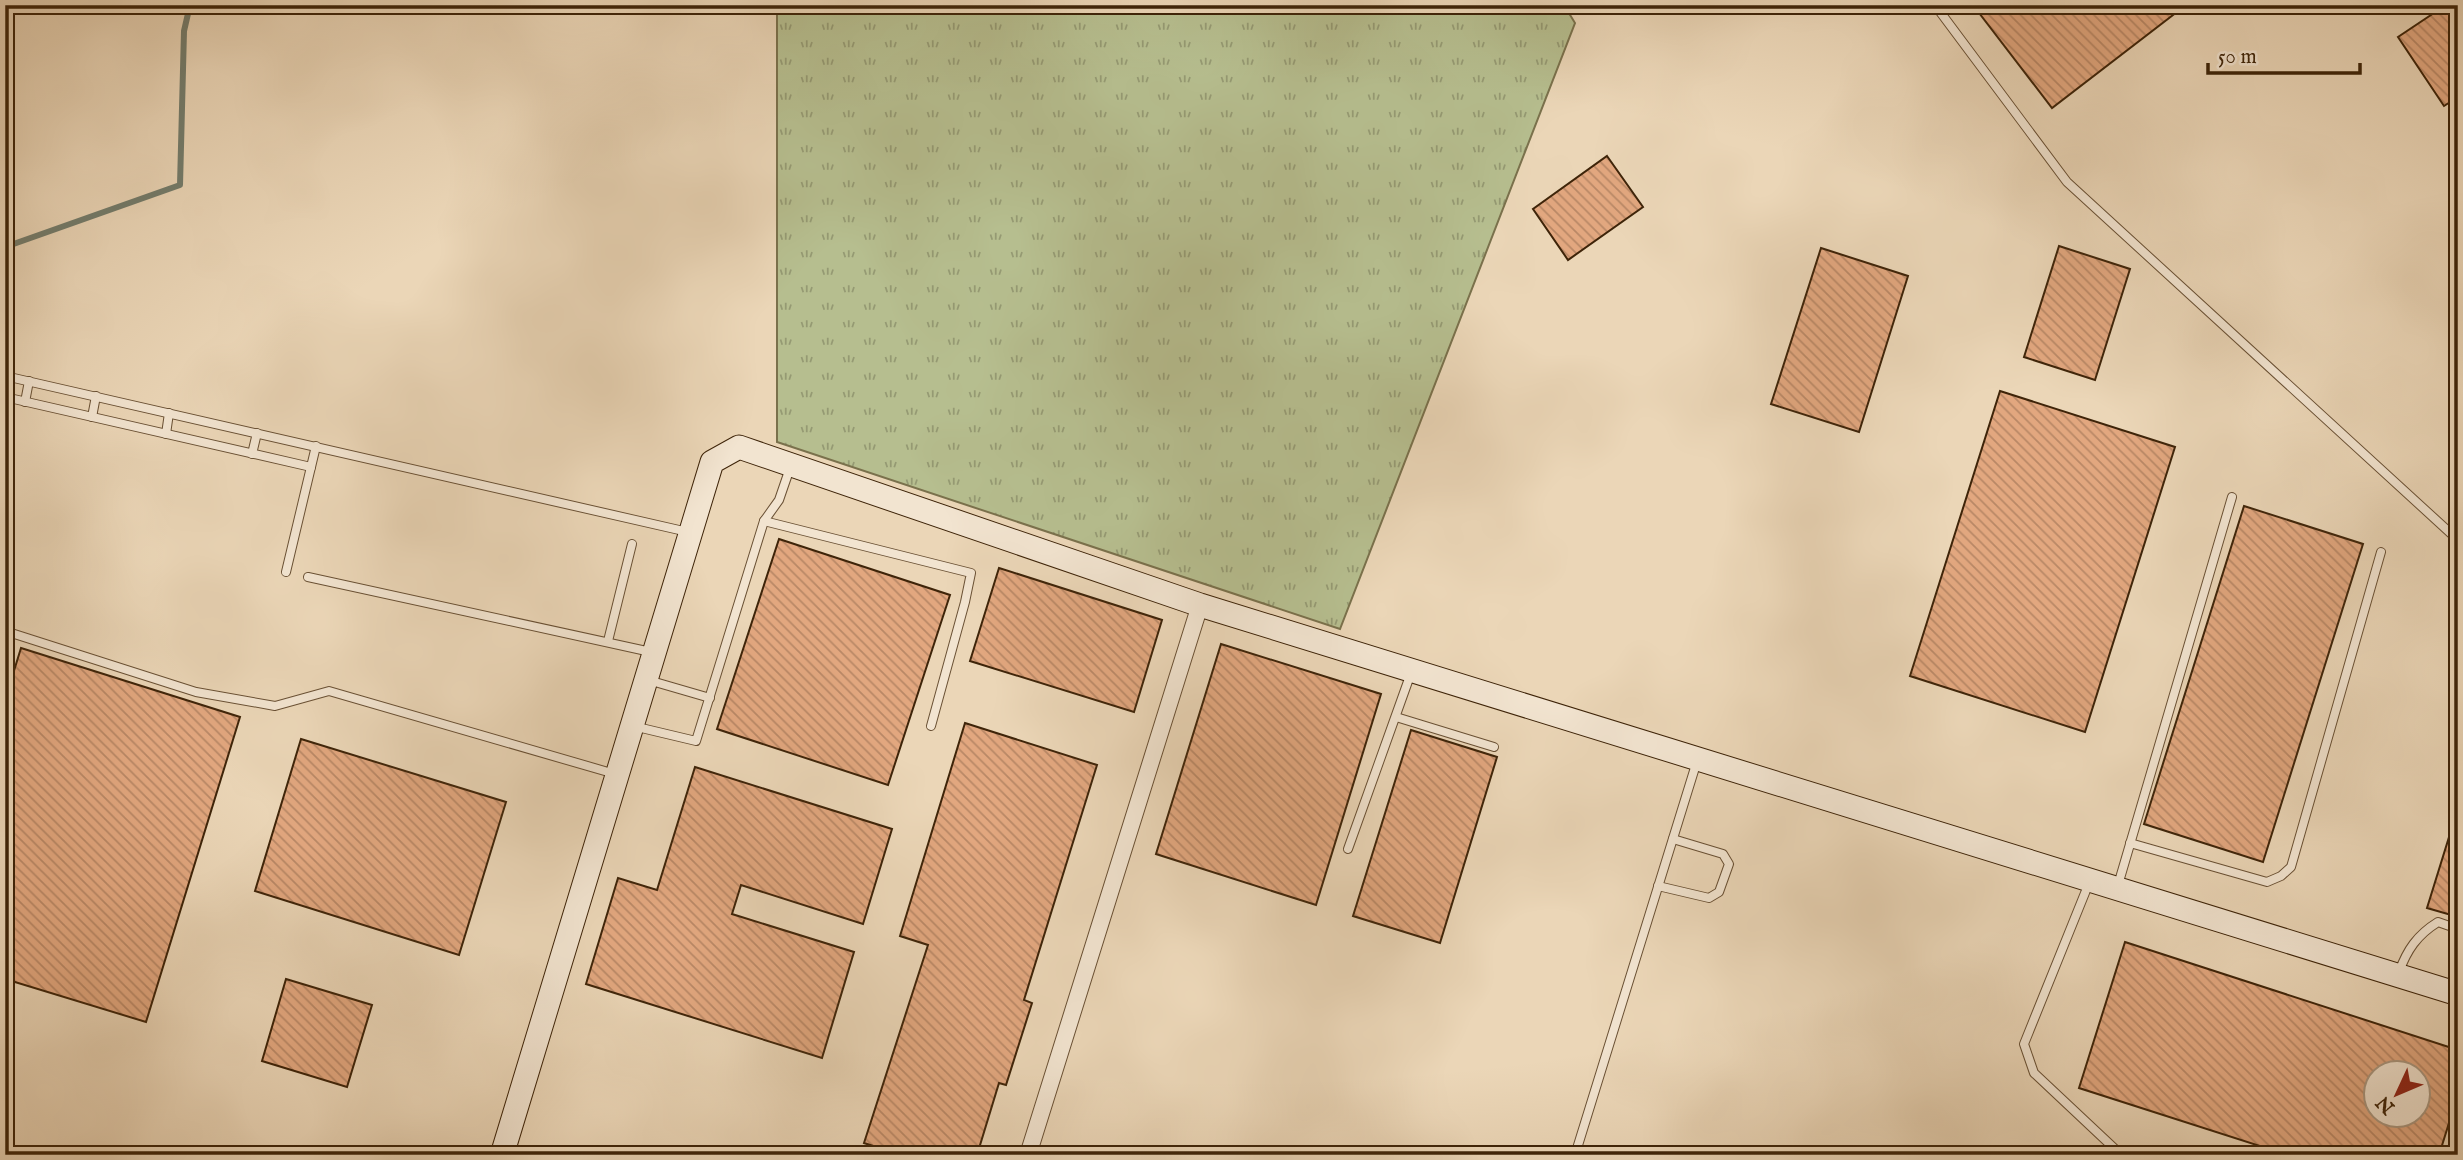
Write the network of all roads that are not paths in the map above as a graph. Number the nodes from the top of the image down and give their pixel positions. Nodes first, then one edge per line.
1 (1935, 5) edge
2 (5, 376) edge
3 (29, 381) junction
4 (96, 396) junction
5 (5, 397) edge
6 (25, 402) junction
7 (169, 413) junction
8 (92, 417) junction
9 (257, 433) junction
10 (166, 434) junction
11 (316, 446) junction
12 (252, 454) junction
13 (791, 465) junction
14 (311, 467) junction
15 (2232, 496) dead end
16 (764, 521) junction
17 (690, 532) junction
18 (2458, 540) edge
19 (632, 544) dead end
20 (2381, 552) dead end
21 (286, 572) dead end
22 (308, 577) dead end
23 (1200, 605) junction
24 (5, 631) edge
25 (608, 641) junction
26 (654, 653) junction
27 (1412, 670) junction
28 (645, 679) junction
29 (710, 698) junction
30 (1396, 717) junction
31 (631, 726) junction
32 (931, 726) dead end
33 (1494, 747) dead end
34 (1697, 759) junction
35 (617, 774) junction
36 (1673, 839) junction
37 (2130, 844) junction
38 (1349, 849) dead end
39 (2091, 880) junction
40 (1658, 886) junction
41 (2117, 888) junction
42 (2458, 929) edge
43 (2398, 975) junction
44 (2458, 994) edge
45 (502, 1155) edge
46 (1028, 1155) edge
47 (1575, 1155) edge
48 (2130, 1155) edge

1 - 18 lane
2 - 3 lane
3 - 4 lane
3 - 6 lane
4 - 7 lane
4 - 8 lane
5 - 6 lane
6 - 8 lane
7 - 9 lane
7 - 10 lane
8 - 10 lane
9 - 11 lane
9 - 12 lane
10 - 12 lane
11 - 14 lane
11 - 17 lane
12 - 14 lane
13 - 16 lane
13 - 17 street
13 - 23 street
14 - 21 lane
15 - 37 lane
16 - 29 lane
16 - 32 lane
17 - 26 street
19 - 25 lane
20 - 37 lane
22 - 25 lane
23 - 27 street
23 - 46 street
24 - 35 lane
25 - 26 lane
26 - 28 street
27 - 30 lane
27 - 34 street
28 - 29 lane
28 - 31 street
29 - 31 lane
30 - 33 lane
30 - 38 lane
31 - 35 street
34 - 36 lane
34 - 39 street
35 - 45 street
36 - 40 lane
36 - 40 lane
37 - 41 lane
39 - 41 street
39 - 48 lane
40 - 47 lane
41 - 43 street
42 - 43 lane
43 - 44 street

